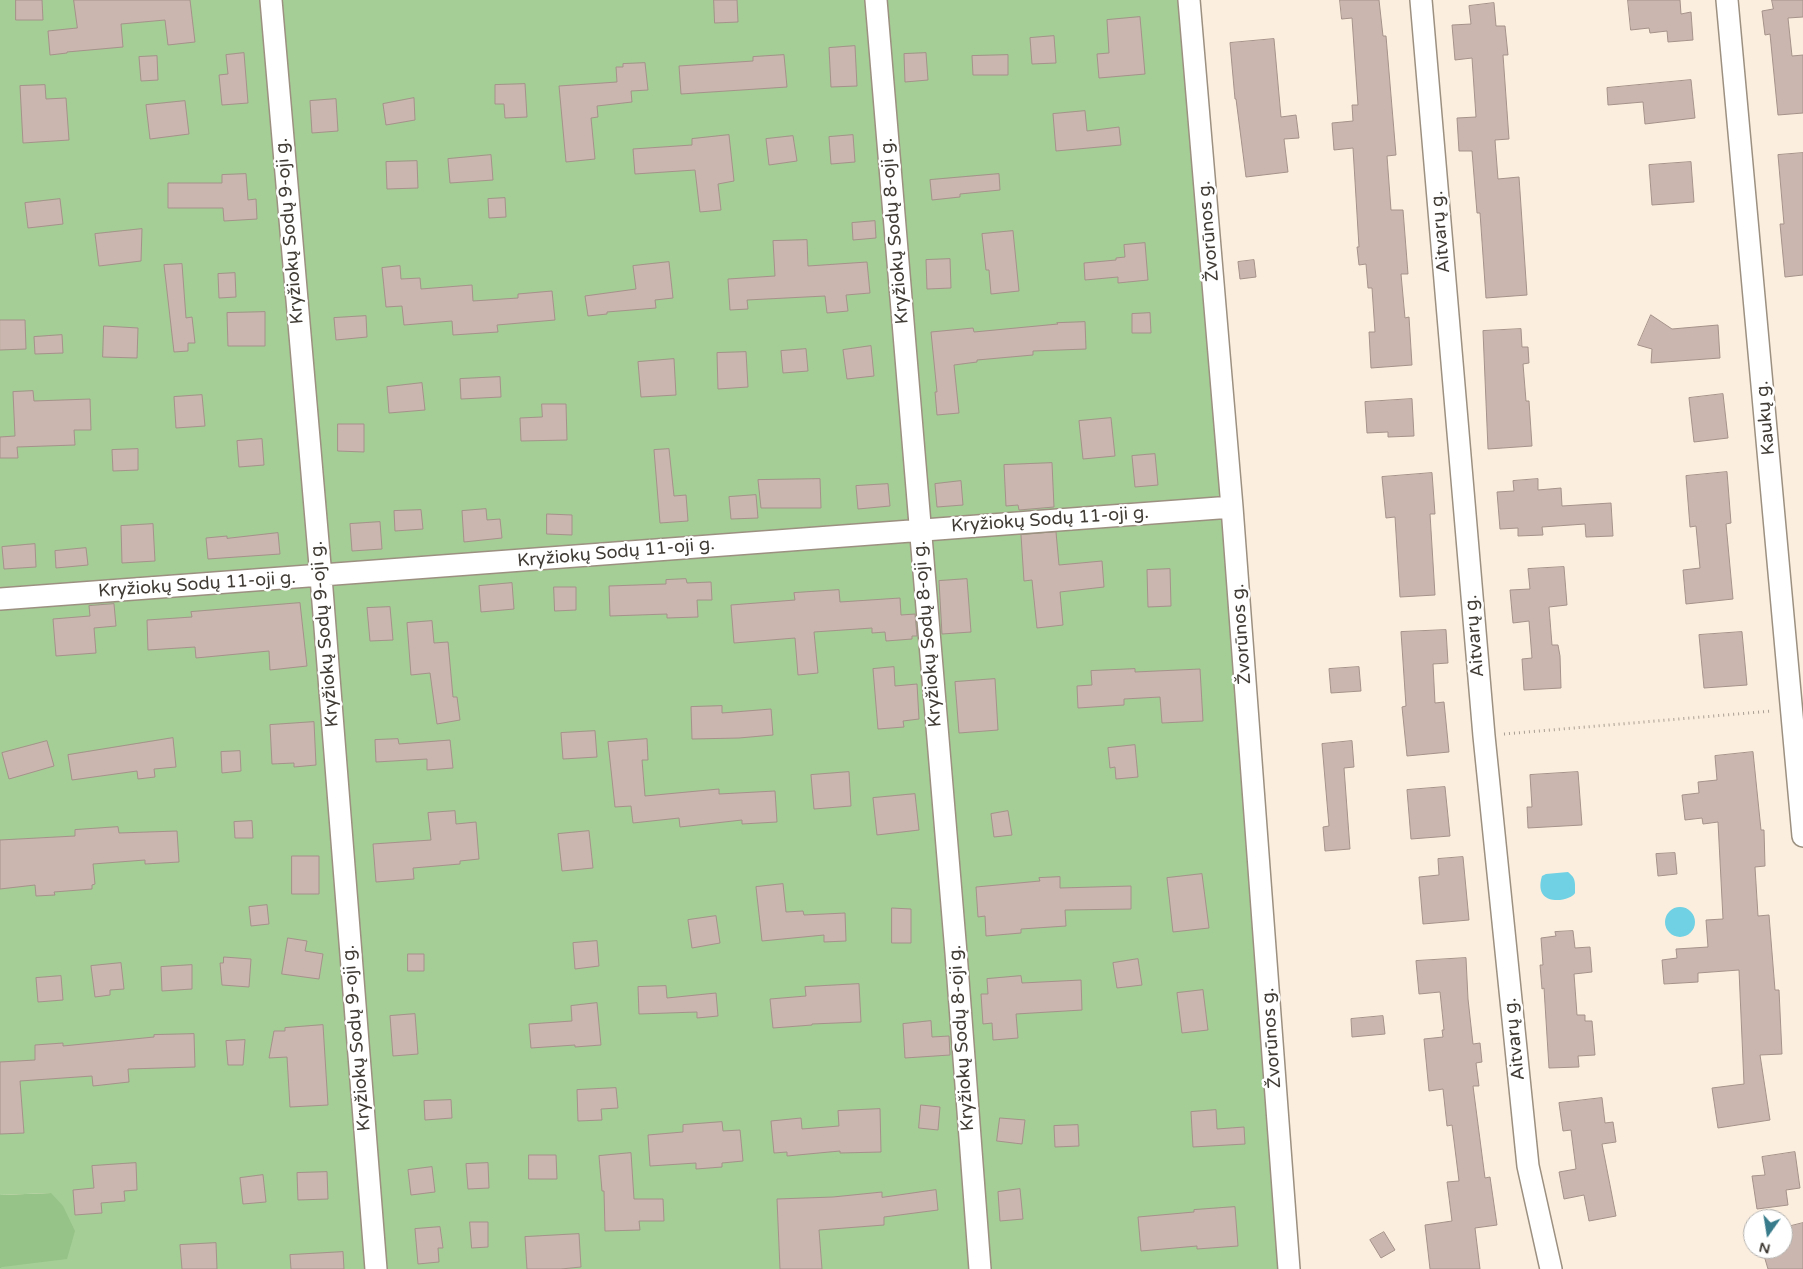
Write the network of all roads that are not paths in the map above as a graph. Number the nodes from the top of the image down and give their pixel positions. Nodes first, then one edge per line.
1 (271, 0) edge
2 (876, 0) edge
3 (1189, 0) edge
4 (1421, 0) edge
5 (1727, 0) edge
6 (1232, 507) junction
7 (920, 529) junction
8 (321, 577) junction
9 (0, 599) edge
10 (1798, 709) edge
11 (1803, 836) edge
12 (376, 1269) edge
13 (980, 1269) edge
14 (1289, 1269) edge
15 (1551, 1269) edge

1 - 8 street, Kryžiokų Sodų 9-oji g.
2 - 7 street, Kryžiokų Sodų 8-oji g.
3 - 6 street, Žvorūnos g.
4 - 15 street, Aitvarų g.
5 - 10 street, Kaukų g.
6 - 7 street, Kryžiokų Sodų 11-oji g.
6 - 14 street, Žvorūnos g.
7 - 8 street, Kryžiokų Sodų 11-oji g.
7 - 13 street, Kryžiokų Sodų 8-oji g.
8 - 9 street, Kryžiokų Sodų 11-oji g.
8 - 12 street, Kryžiokų Sodų 9-oji g.
10 - 11 street, Kaukų g.

